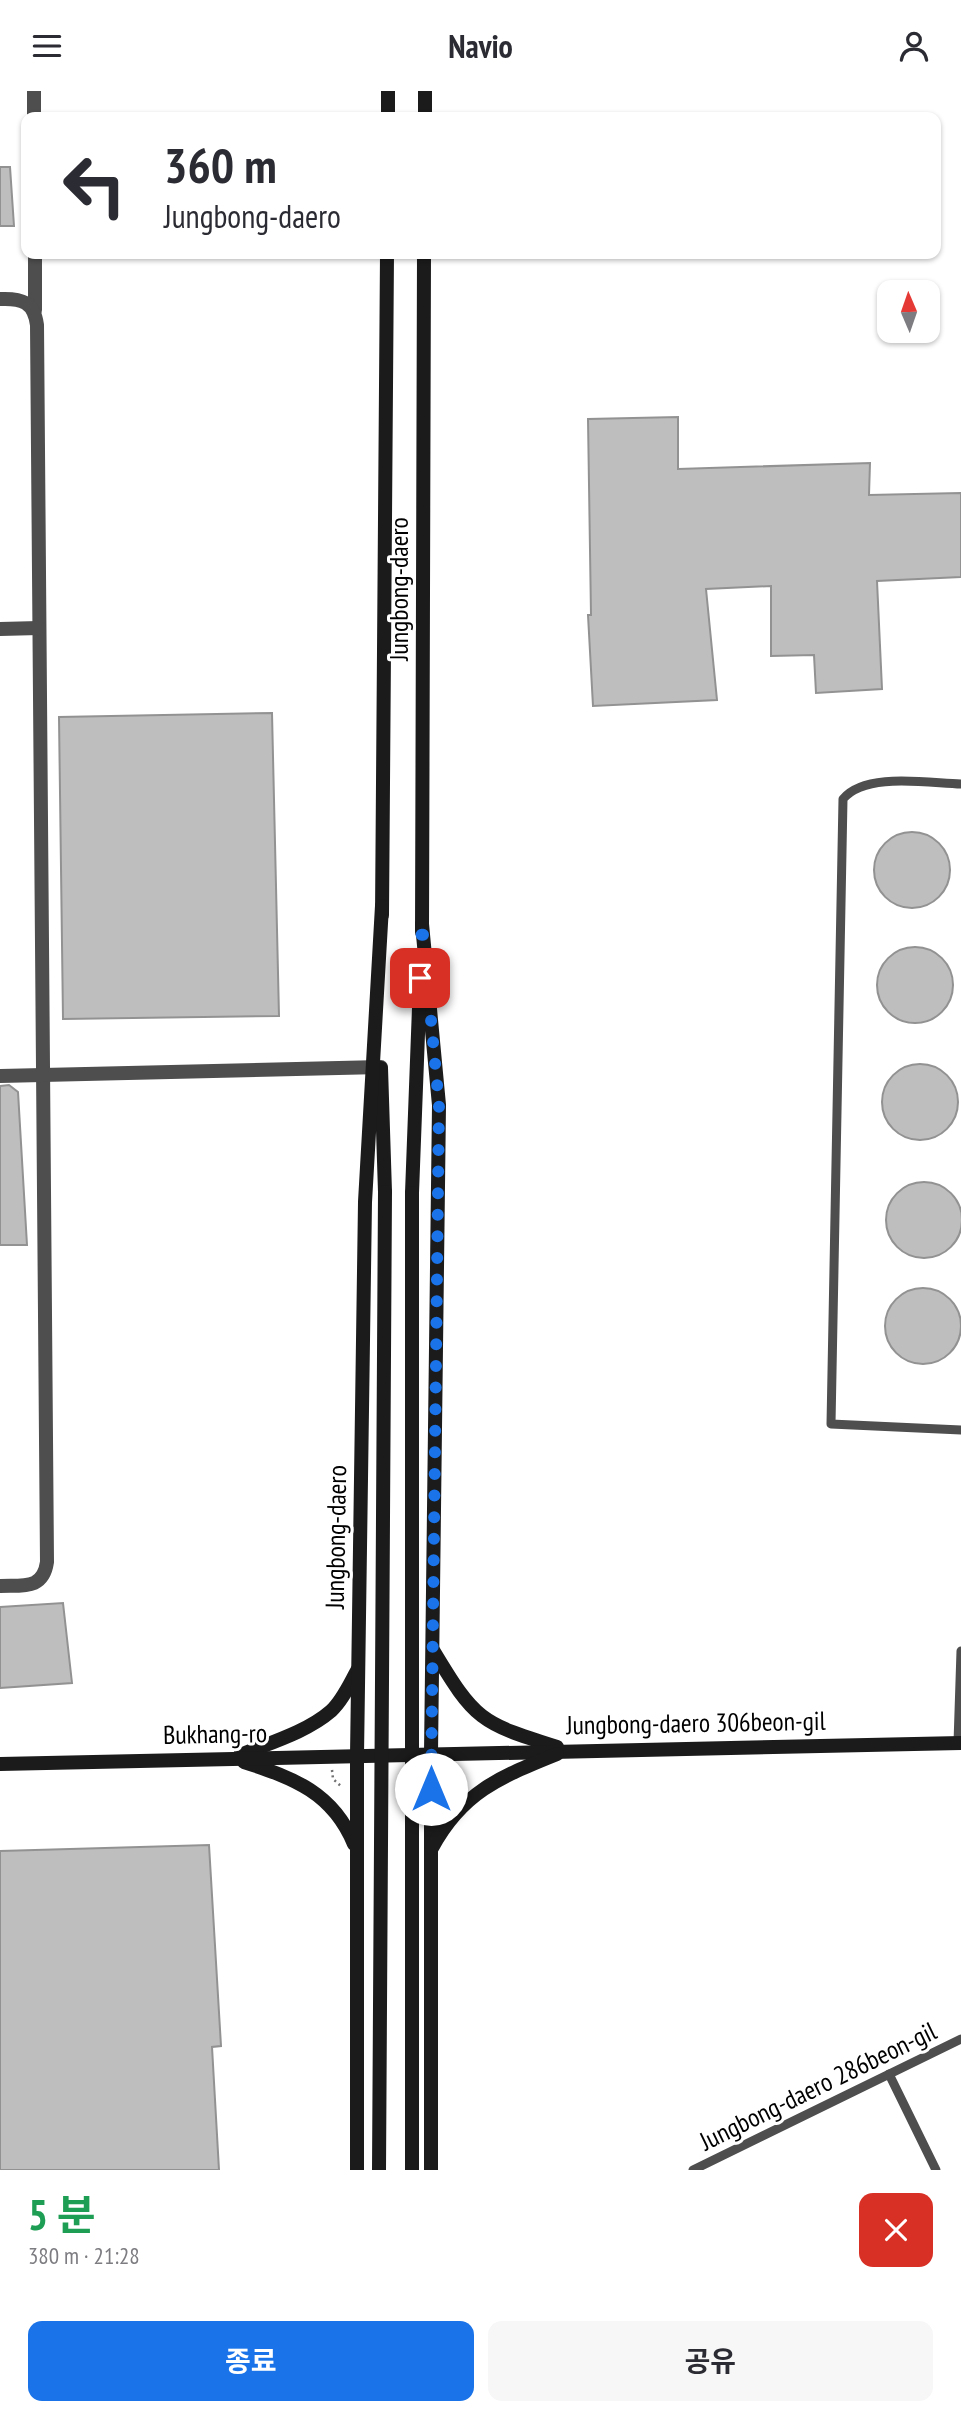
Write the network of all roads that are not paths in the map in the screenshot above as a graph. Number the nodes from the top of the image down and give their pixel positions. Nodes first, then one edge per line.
1 (34, 91) edge
2 (388, 91) edge
3 (425, 91) edge
4 (34, 112) edge
5 (388, 112) edge
6 (425, 112) edge
7 (35, 259) edge
8 (387, 259) edge
9 (424, 259) edge
10 (0, 299) edge
11 (35, 310) junction
12 (39, 628) junction
13 (0, 629) edge
14 (961, 784) edge
15 (422, 924) junction
16 (377, 1067) junction
17 (43, 1074) junction
18 (0, 1076) edge
19 (961, 1430) edge
20 (0, 1585) edge
21 (432, 1650) junction
22 (961, 1651) edge
23 (359, 1667) junction
24 (960, 1743) edge
25 (568, 1750) junction
26 (431, 1753) junction
27 (357, 1755) junction
28 (232, 1758) junction
29 (0, 1764) edge
30 (357, 1850) junction
31 (432, 1850) junction
32 (961, 2039) edge
33 (889, 2074) junction
34 (357, 2170) edge
35 (379, 2170) edge
36 (412, 2170) edge
37 (432, 2170) edge
38 (693, 2170) edge
39 (936, 2170) edge

1 - 4 street
2 - 5 main road
3 - 6 main road
7 - 11 street
8 - 16 main road, Jungbong-daero
9 - 15 main road, Jungbong-daero
10 - 11 street
11 - 12 street
12 - 13 street
12 - 17 street
14 - 19 lane
15 - 21 main road, Jungbong-daero
15 - 36 main road, Jungbong-daero, bridge
16 - 17 street
16 - 23 main road, Jungbong-daero
16 - 35 main road, Jungbong-daero, bridge
17 - 18 street
17 - 20 street
21 - 25 main road
21 - 26 main road, Jungbong-daero
22 - 24 lane
23 - 27 main road, Jungbong-daero
23 - 28 main road
24 - 25 main road, Jungbong-daero 306beon-gil
25 - 26 main road, Jungbong-daero 306beon-gil
25 - 31 main road
26 - 27 main road, Bukhang-ro
26 - 31 main road, Jungbong-daero
27 - 28 main road, Bukhang-ro
27 - 30 main road, Jungbong-daero
28 - 29 main road, Bukhang-ro
28 - 30 main road
30 - 34 main road, Jungbong-daero
31 - 37 main road, Jungbong-daero
32 - 33 lane, Jungbong-daero 286beon-gil
33 - 38 lane, Jungbong-daero 286beon-gil
33 - 39 lane

